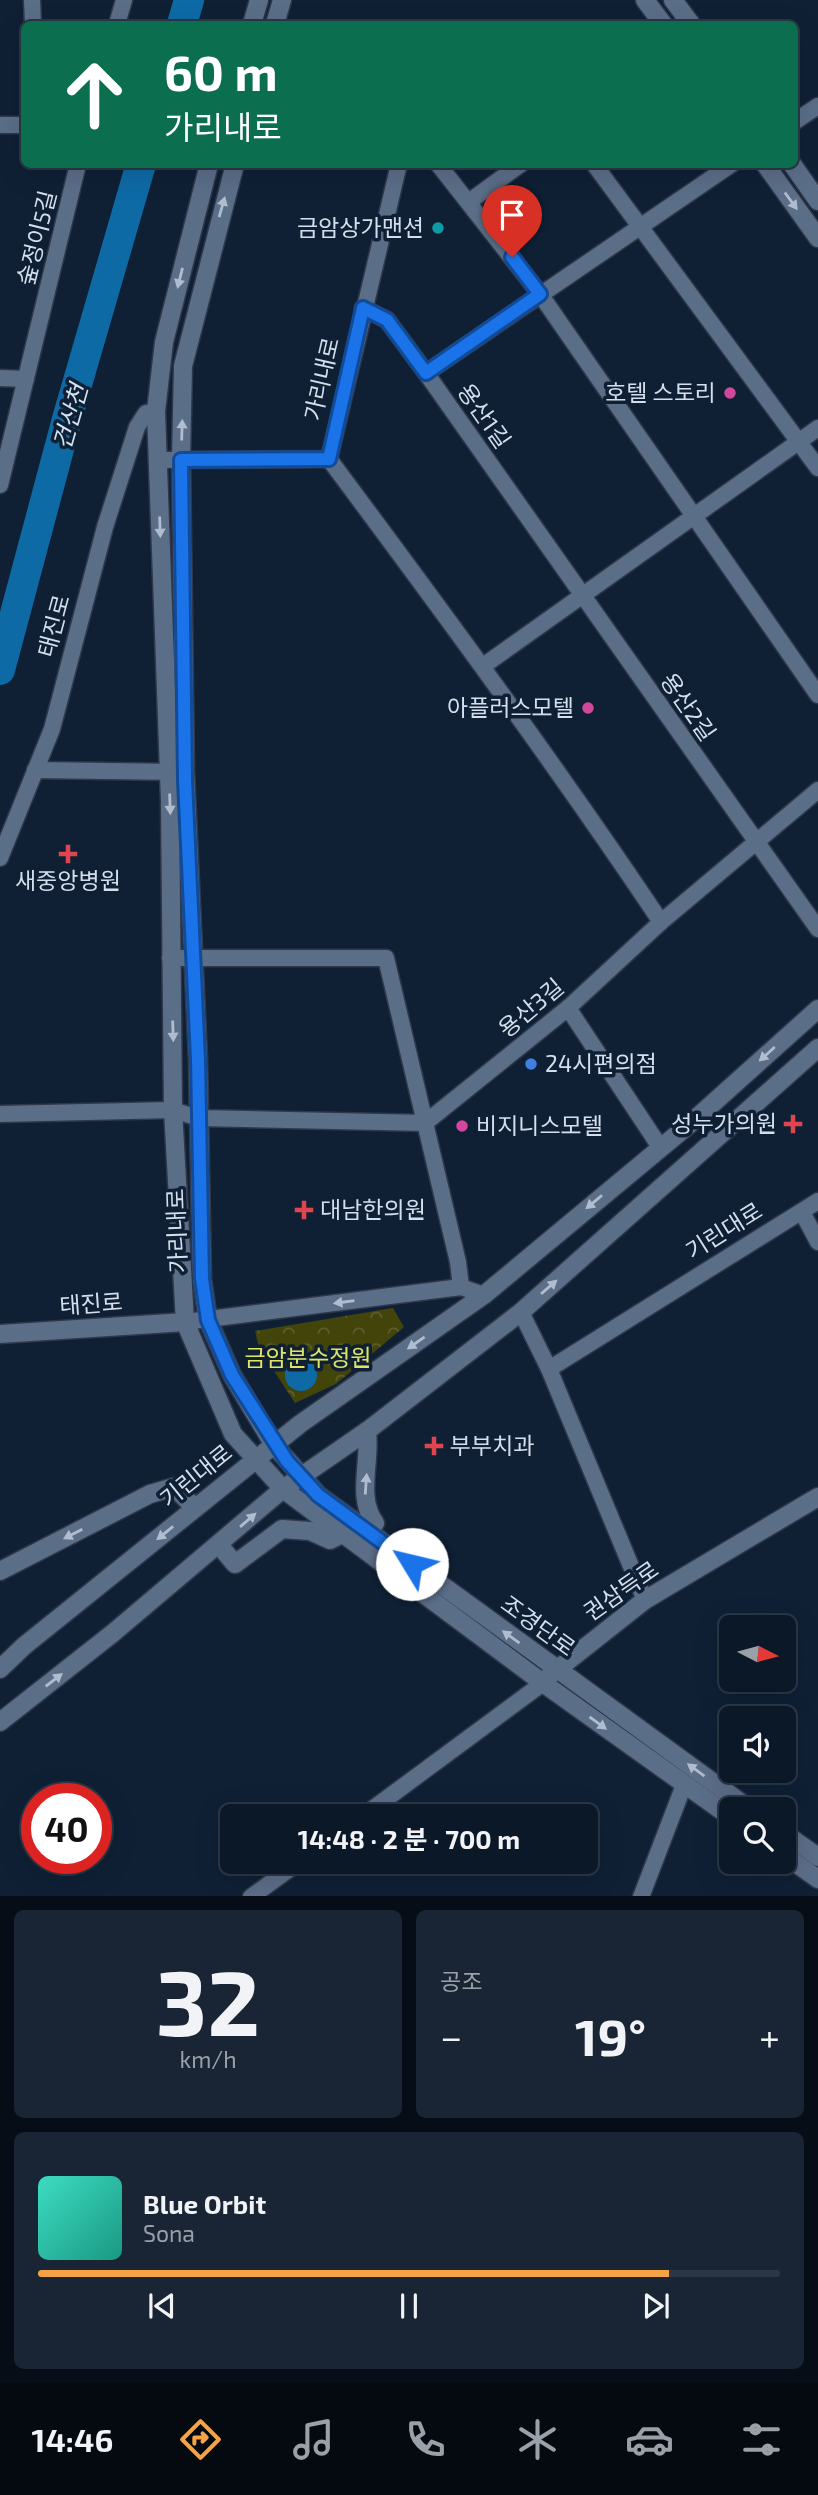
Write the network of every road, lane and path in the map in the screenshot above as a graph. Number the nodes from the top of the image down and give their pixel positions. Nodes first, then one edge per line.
1 (32, 0) edge
2 (124, 0) edge
3 (259, 0) edge
4 (282, 0) edge
5 (645, 0) edge
6 (673, 0) edge
7 (33, 21) edge
8 (118, 21) edge
9 (253, 21) edge
10 (276, 21) edge
11 (661, 21) edge
12 (689, 21) edge
13 (818, 106) edge
14 (798, 119) edge
15 (0, 125) edge
16 (21, 125) edge
17 (77, 168) edge
18 (208, 168) edge
19 (234, 168) edge
20 (398, 168) edge
21 (441, 168) edge
22 (515, 168) edge
23 (597, 168) edge
24 (726, 168) edge
25 (768, 168) edge
26 (795, 168) edge
27 (470, 201) junction
28 (818, 201) edge
29 (640, 225) junction
30 (818, 238) edge
31 (540, 294) junction
32 (363, 308) junction
33 (426, 373) junction
34 (0, 378) edge
35 (26, 379) junction
36 (156, 411) junction
37 (818, 428) edge
38 (799, 440) junction
39 (329, 459) junction
40 (157, 460) junction
41 (181, 460) junction
42 (818, 468) edge
43 (0, 485) edge
44 (505, 485) joint
45 (694, 513) junction
46 (583, 595) junction
47 (483, 666) junction
48 (818, 695) edge
49 (35, 770) junction
50 (176, 772) junction
51 (818, 790) edge
52 (757, 844) junction
53 (0, 858) edge
54 (661, 922) junction
55 (818, 929) edge
56 (193, 957) junction
57 (170, 958) junction
58 (568, 1008) junction
59 (818, 1009) edge
60 (818, 1048) edge
61 (173, 1110) junction
62 (0, 1114) edge
63 (198, 1118) junction
64 (425, 1123) junction
65 (660, 1147) junction
66 (818, 1201) edge
67 (802, 1212) junction
68 (818, 1242) edge
69 (461, 1287) junction
70 (484, 1295) junction
71 (521, 1312) junction
72 (208, 1320) junction
73 (185, 1322) junction
74 (0, 1335) edge
75 (550, 1369) junction
76 (367, 1431) junction
77 (274, 1445) junction
78 (256, 1459) junction
79 (300, 1476) junction
80 (283, 1489) junction
81 (818, 1497) edge
82 (195, 1508) junction
83 (369, 1532) junction
84 (344, 1533) junction
85 (219, 1545) junction
86 (0, 1571) edge
87 (645, 1600) junction
88 (24, 1646) junction
89 (0, 1649) edge
90 (0, 1669) edge
91 (556, 1669) junction
92 (543, 1683) junction
93 (0, 1722) edge
94 (684, 1785) junction
95 (733, 1797) edge
96 (379, 1804) edge
97 (719, 1809) edge
98 (796, 1841) edge
99 (818, 1857) edge
100 (796, 1863) edge
101 (282, 1874) edge
102 (818, 1879) edge
103 (251, 1896) edge
104 (640, 1896) edge

1 - 7 street
2 - 8 street
3 - 9 street
4 - 10 street
5 - 11 street
6 - 12 street
13 - 14 street
15 - 16 street
17 - 35 street, 숲정이5길
18 -> 36 street, 가리내로
41 -> 19 street, 가리내로
20 - 32 street, 가리내로
21 - 27 street
22 - 27 street
23 - 29 street
24 - 29 street, 용산1길
25 -> 30 street
26 - 28 street
27 - 31 street
29 - 31 street, 용산1길
29 - 38 street
31 - 33 street, 용산1길
31 - 45 street
32 - 33 street, 용산1길
32 - 39 street, 가리내로
33 - 44 street, 용산1길
34 - 35 street
35 - 43 street, 숲정이5길
36 - 40 street, 가리내로
36 - 49 street, 태진로
37 - 38 street
38 - 42 street
38 - 45 street
39 - 41 street
39 - 47 street
40 - 41 street
40 -> 50 street, 가리내로
41 - 50 street, 가리내로
44 - 46 street, 용산2길
45 - 46 street
45 - 48 street
46 - 47 street
46 - 52 street, 용산2길
47 - 54 street
49 - 50 street
49 - 53 street, 태진로
50 - 56 street, 가리내로
50 -> 57 street, 가리내로
51 - 52 street, 용산3길
52 - 54 street, 용산3길
52 - 55 street
54 - 58 street, 용산3길
56 - 57 street
56 - 63 street, 가리내로
56 - 64 street
57 -> 61 street, 가리내로
58 - 64 street, 용산3길
58 - 65 street
59 -> 65 street, 기린대로
71 -> 60 street
61 - 62 street
61 - 63 street
61 - 73 street, 가리내로
63 - 64 street
63 - 72 street, 가리내로
64 - 69 street
65 -> 70 street, 기린대로
66 - 67 street, 기린대로
67 - 68 street
67 - 75 street, 기린대로
69 - 70 street
69 -> 72 street
70 -> 77 street, 기린대로
71 - 75 street
71 - 76 street
72 - 73 street
72 - 77 street, 가리내로
73 - 74 street, 태진로
73 - 78 street, 가리내로
75 - 87 street
76 - 79 street
83 -> 76 street
77 - 78 street, 기린대로
77 - 79 street, 가리내로
78 - 80 street, 가리내로
78 - 82 street, 기린대로
79 - 80 street
79 - 83 street, 조경단로
80 - 84 street, 조경단로
85 -> 80 street
81 - 87 street, 권삼득로
82 -> 86 street
82 -> 88 street, 기린대로
91 -> 83 street, 조경단로
84 - 85 street
84 - 92 street, 조경단로
93 -> 85 street
87 - 91 street, 권삼득로
88 - 89 street
88 - 90 street, 기린대로
91 - 92 street, 권삼득로
95 -> 91 street, 조경단로
92 -> 94 street, 조경단로
92 - 96 street, 권삼득로
94 - 97 street, 조경단로
94 - 104 street
98 - 99 street
100 - 102 street
101 - 103 street

